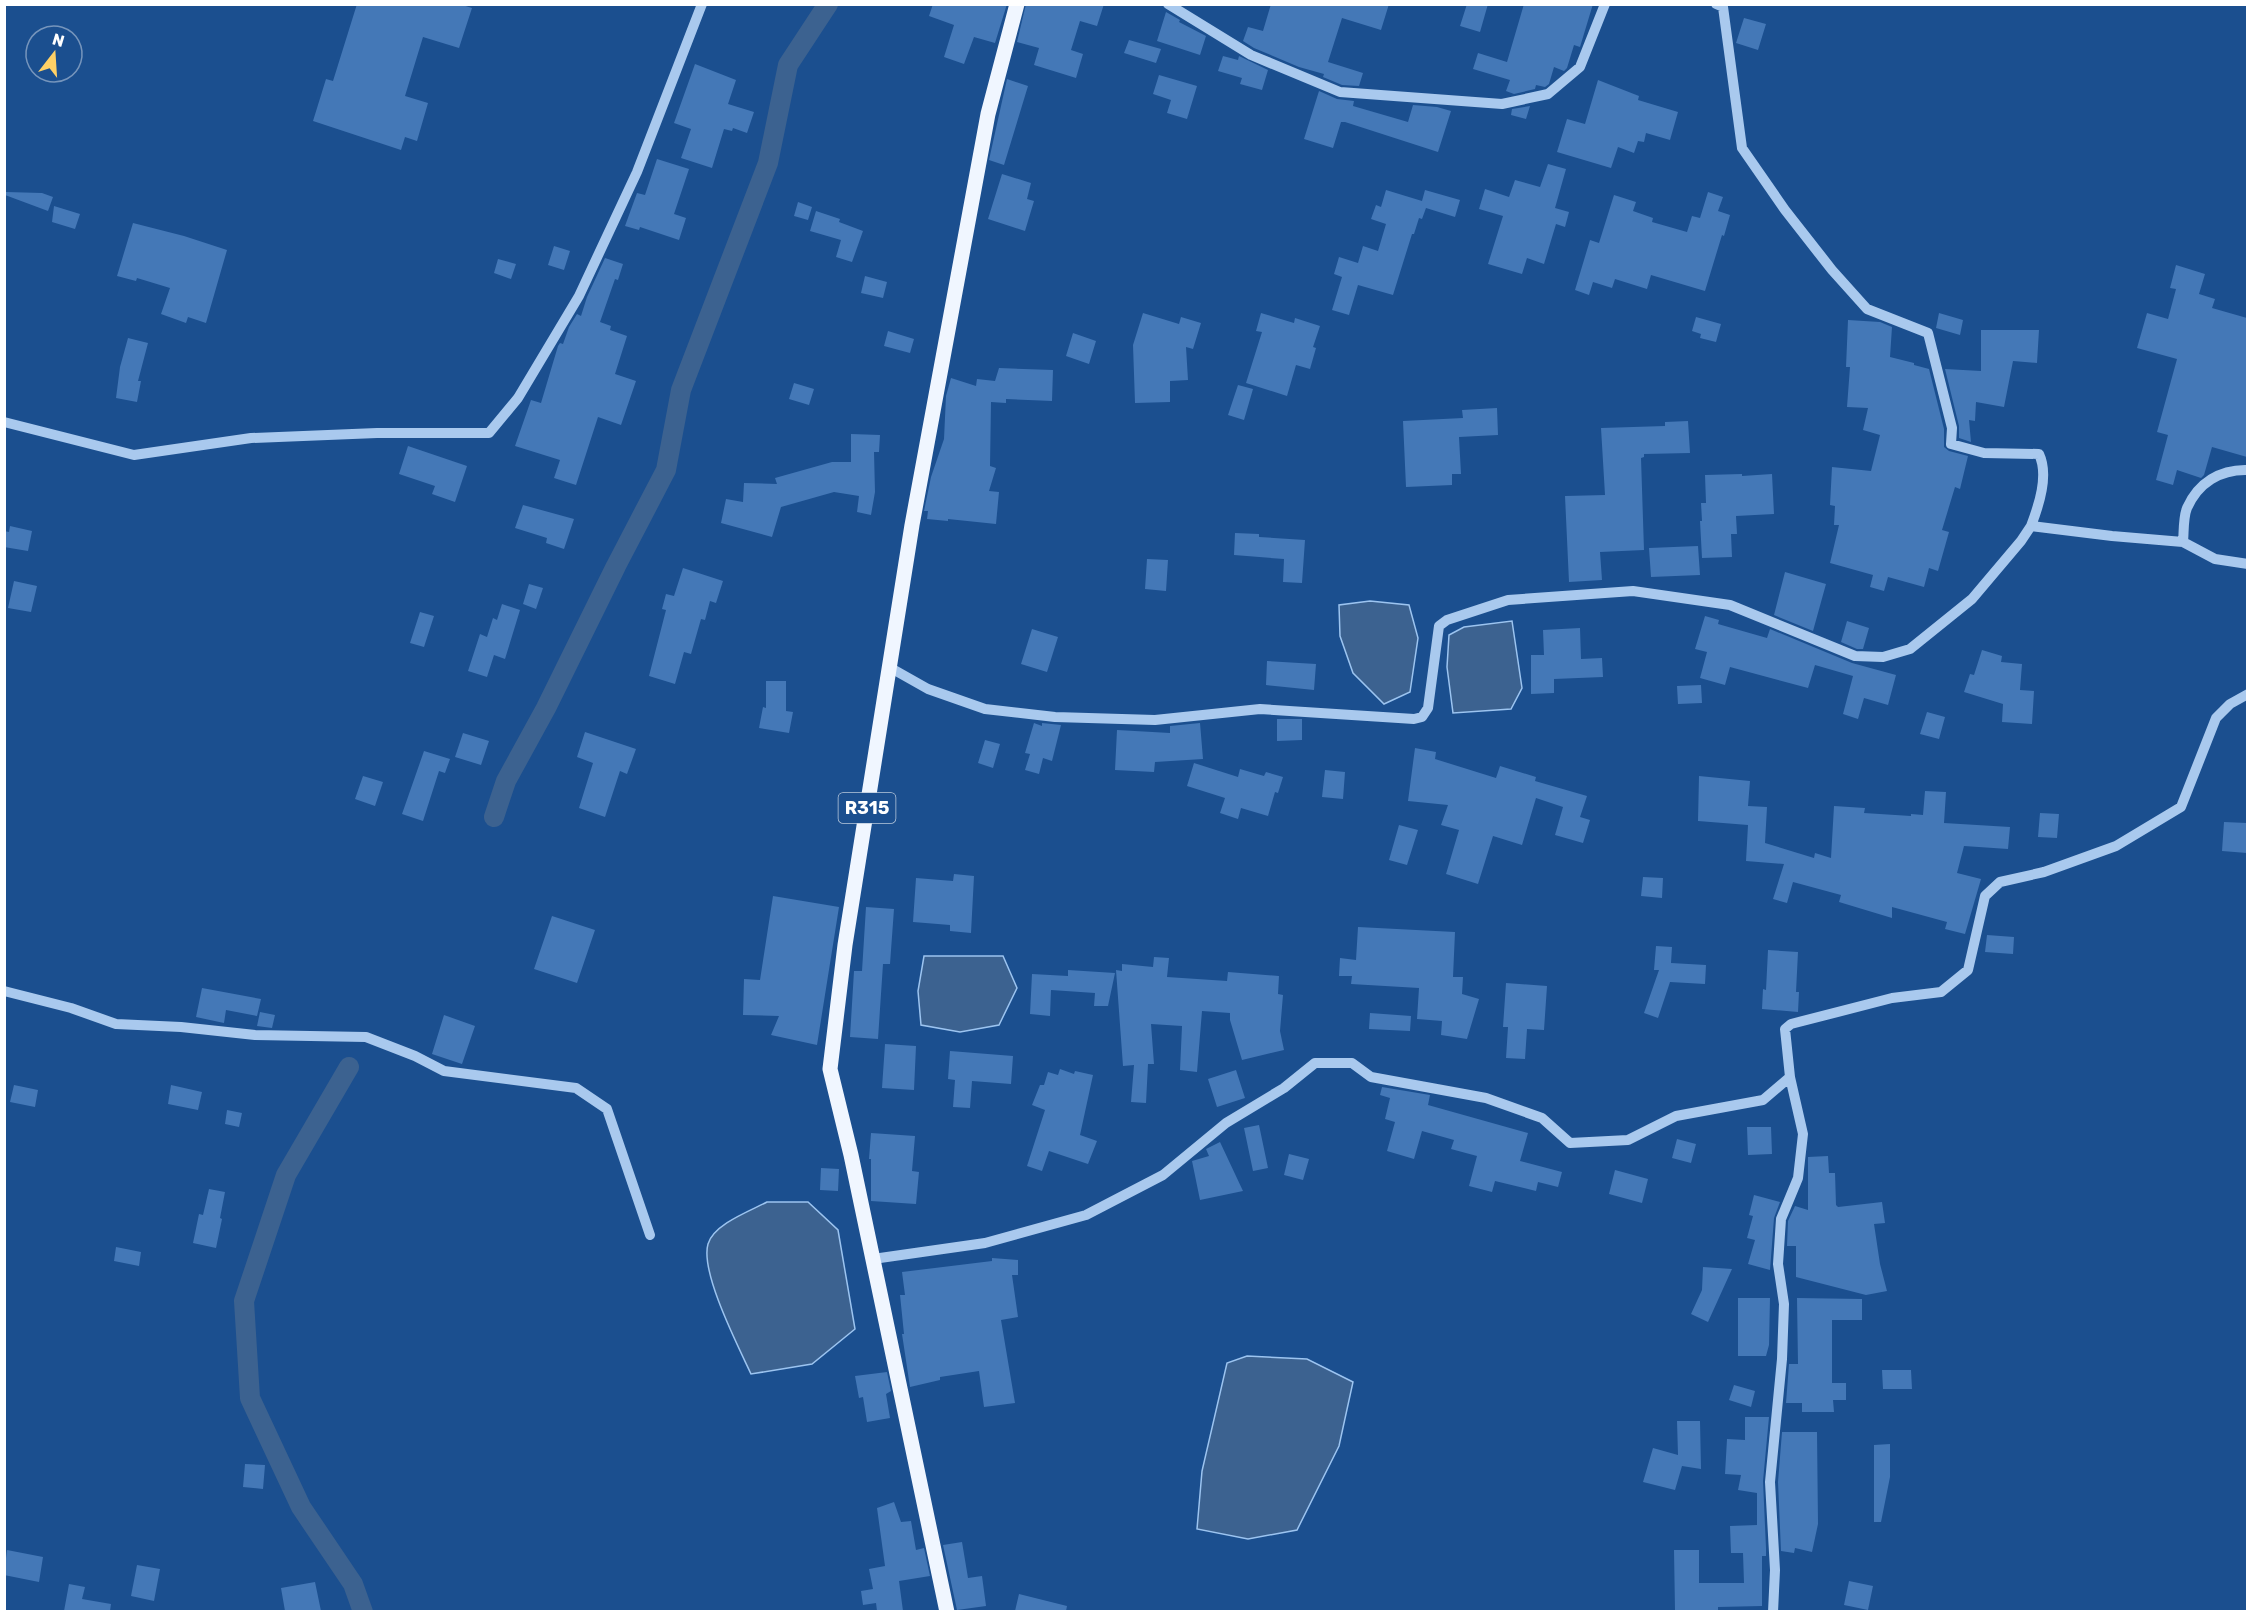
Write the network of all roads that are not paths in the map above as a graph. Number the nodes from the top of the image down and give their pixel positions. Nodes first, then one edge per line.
1 (702, 4) edge
2 (1017, 4) edge
3 (1168, 4) edge
4 (1605, 4) edge
5 (1716, 4) edge
6 (4, 422) edge
7 (2247, 470) edge
8 (2031, 526) junction
9 (2183, 542) junction
10 (2247, 564) edge
11 (889, 667) junction
12 (2247, 694) edge
13 (4, 991) edge
14 (1790, 1077) junction
15 (650, 1235) dead end
16 (873, 1259) junction
17 (947, 1611) edge
18 (1773, 1611) edge

1 - 6 street
2 - 11 main road, R315
3 - 4 street
5 - 8 street
7 - 9 street
8 - 9 street
8 - 11 street
9 - 10 street
11 - 16 main road, R315
12 - 14 street
13 - 15 street
14 - 16 street
14 - 18 street
16 - 17 main road, R315

